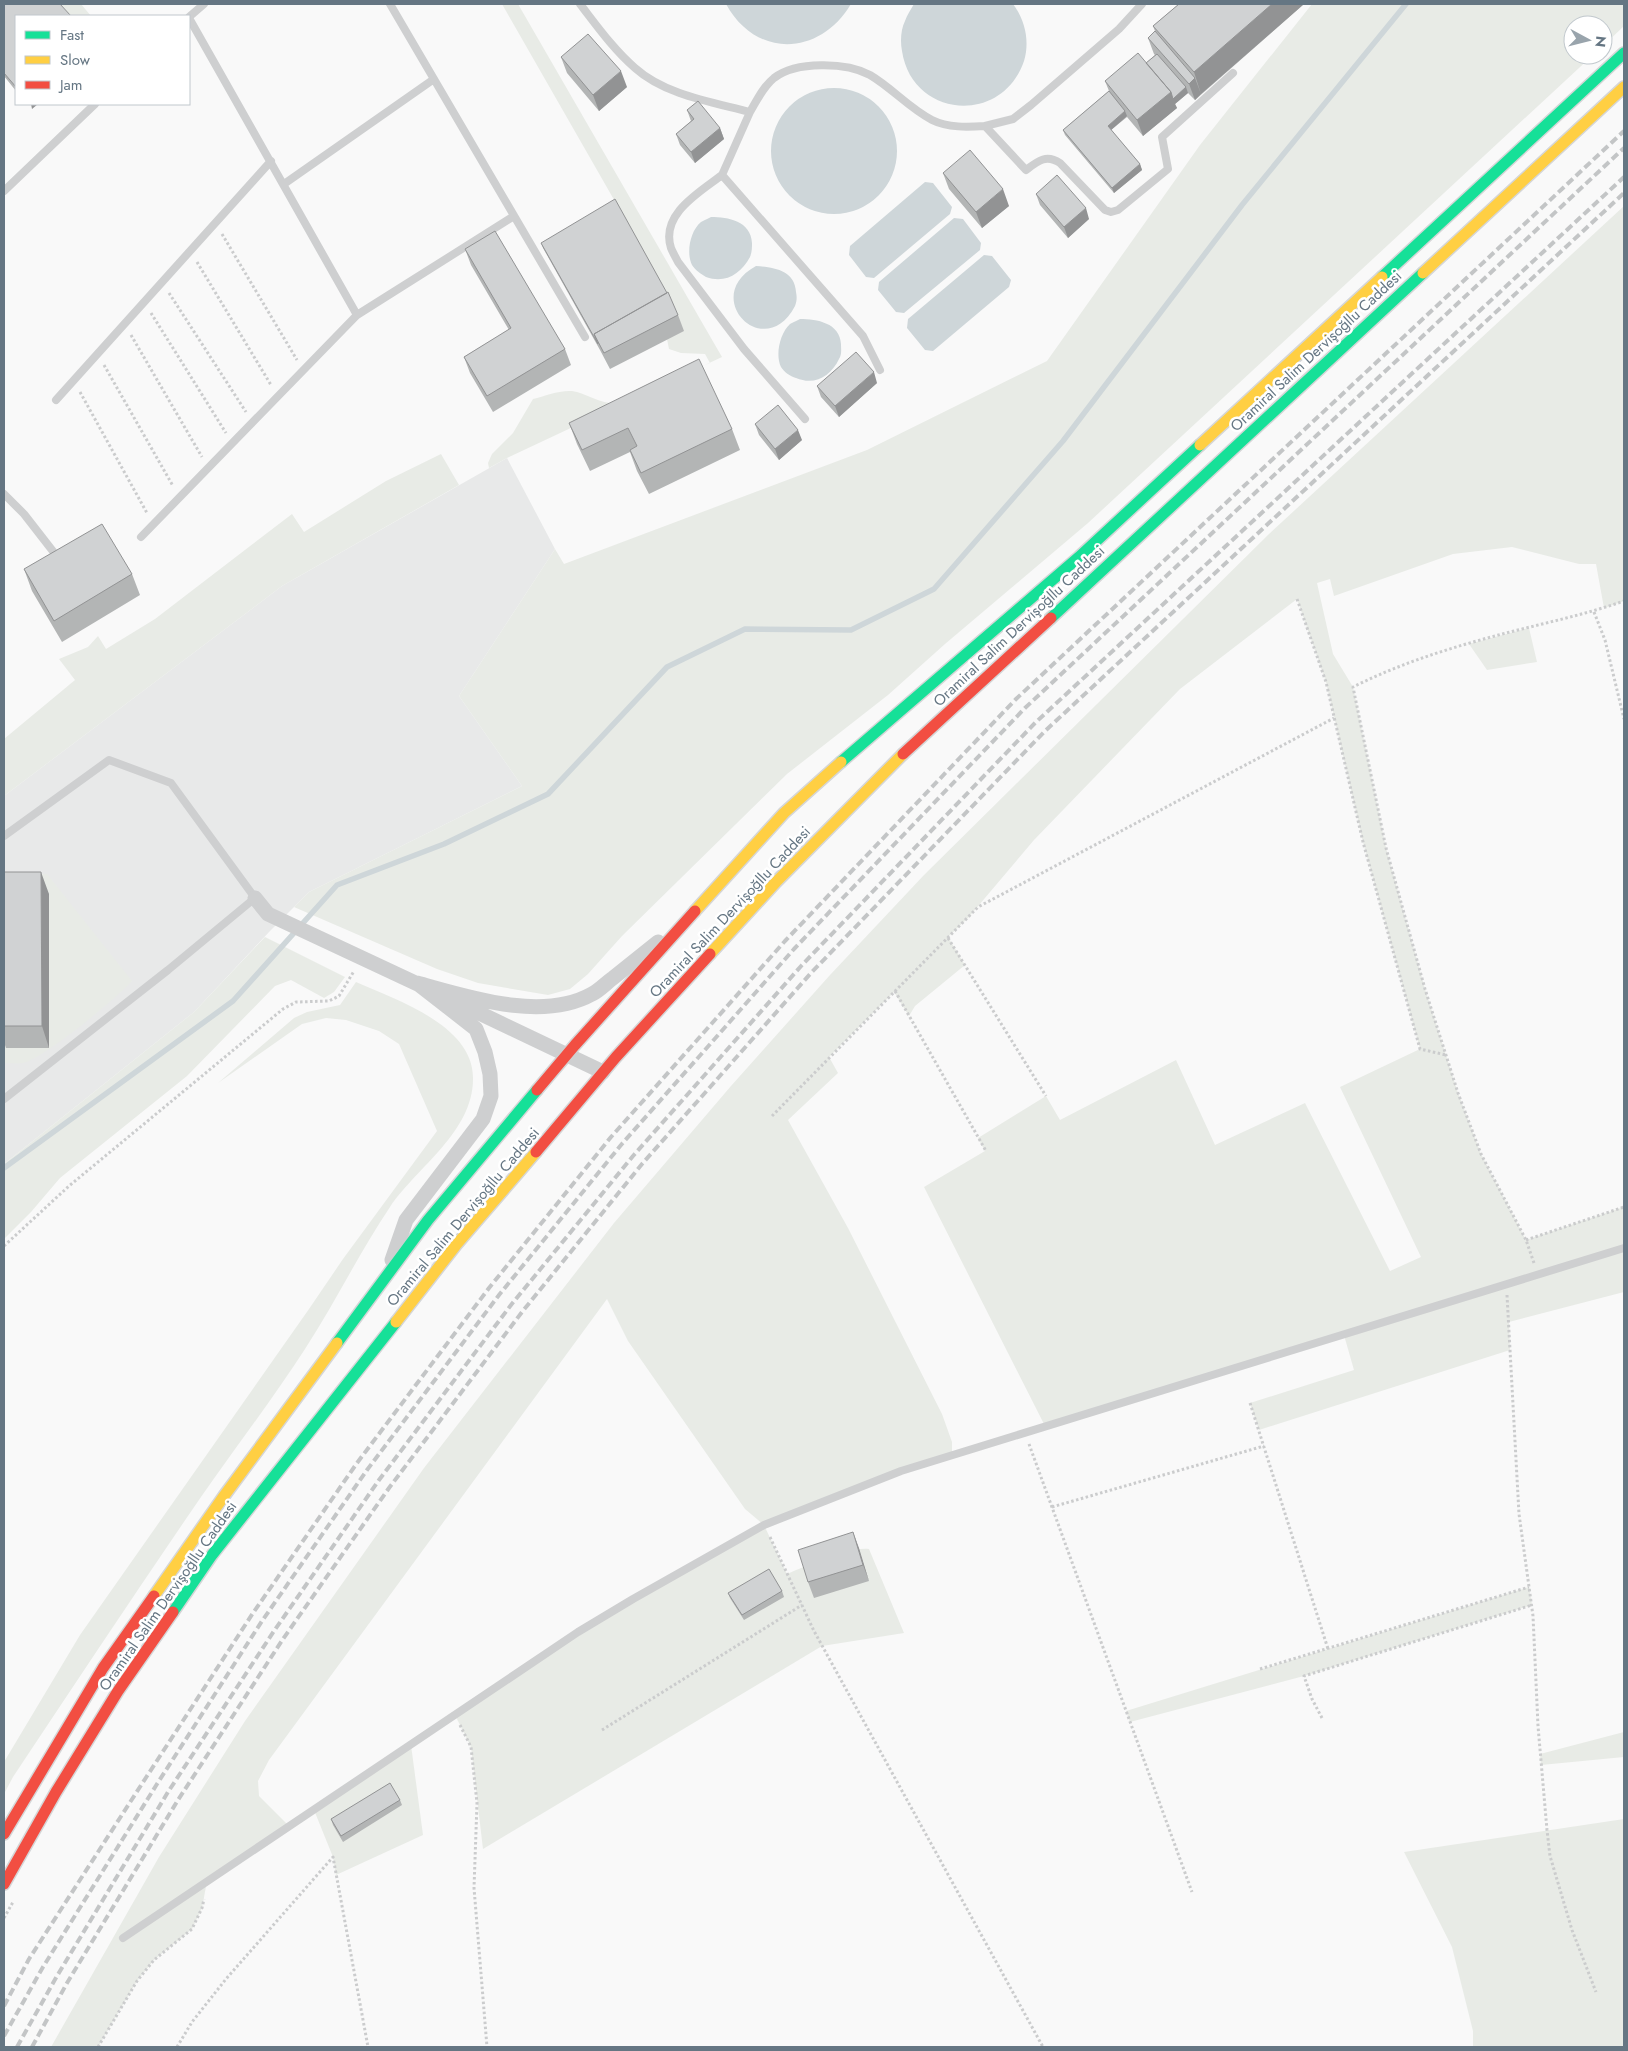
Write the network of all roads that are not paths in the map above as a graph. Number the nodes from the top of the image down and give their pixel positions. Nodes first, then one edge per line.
1 (204, 4) edge
2 (390, 4) edge
3 (580, 4) edge
4 (1142, 4) edge
5 (190, 16) edge
6 (190, 19) edge
7 (1624, 53) edge
8 (1233, 73) dead end
9 (434, 79) junction
10 (1624, 86) edge
11 (94, 105) edge
12 (750, 112) junction
13 (985, 126) junction
14 (271, 161) junction
15 (722, 175) junction
16 (284, 184) junction
17 (4, 189) edge
18 (514, 216) junction
19 (357, 315) junction
20 (585, 337) dead end
21 (880, 370) dead end
22 (56, 400) dead end
23 (804, 419) dead end
24 (4, 494) edge
25 (141, 538) dead end
26 (60, 561) edge
27 (4, 836) edge
28 (255, 898) junction
29 (692, 914) junction
30 (417, 983) junction
31 (568, 1054) junction
32 (603, 1072) junction
33 (4, 1099) edge
34 (1624, 1248) edge
35 (387, 1275) junction
36 (4, 1834) edge
37 (4, 1884) edge
38 (123, 1938) dead end

1 - 5 lane
2 - 9 lane
3 - 12 lane
4 - 13 lane
6 - 14 lane
7 - 29 main road, Oramiral Salim Dervişoğllu Caddesi
8 - 13 lane
9 - 16 lane
9 - 18 lane
10 - 32 main road, Oramiral Salim Dervişoğllu Caddesi
11 - 17 lane
12 - 13 lane
12 - 15 lane
14 - 16 lane
14 - 22 lane
15 - 21 lane
15 - 23 lane
16 - 19 lane
18 - 19 lane
18 - 20 lane
19 - 25 lane
24 - 26 lane
27 - 28 lane
28 - 30 street
28 - 33 lane
29 - 30 street
29 - 31 main road, Oramiral Salim Dervişoğllu Caddesi
30 - 31 street
30 - 35 street
31 - 32 street
31 - 35 main road, Oramiral Salim Dervişoğllu Caddesi
32 - 37 main road, Oramiral Salim Dervişoğllu Caddesi
34 - 38 lane
35 - 36 main road, Oramiral Salim Dervişoğllu Caddesi

